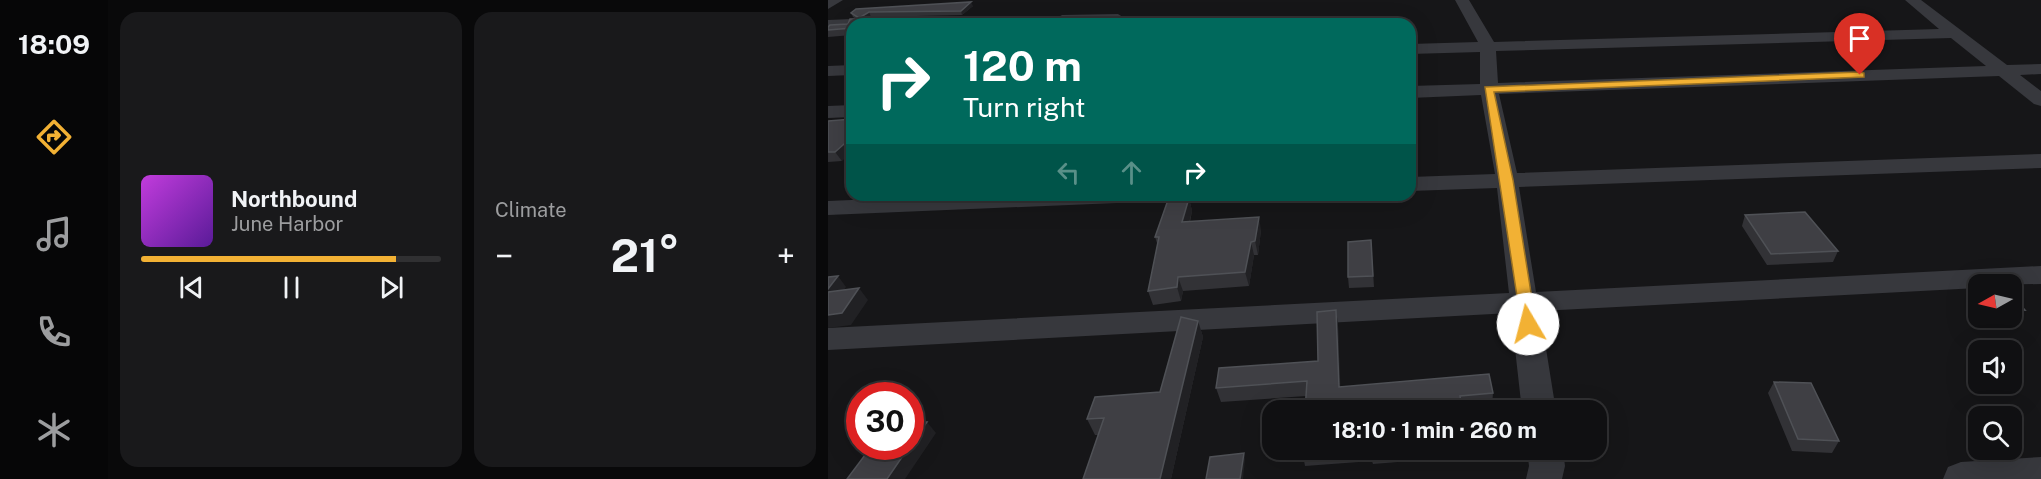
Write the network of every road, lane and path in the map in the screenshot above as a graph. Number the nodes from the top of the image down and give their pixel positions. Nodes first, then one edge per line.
1 (836, 0) edge
2 (1462, 0) edge
3 (1911, 0) edge
4 (828, 5) edge
5 (1119, 17) edge
6 (1095, 18) edge
7 (846, 24) edge
8 (828, 25) edge
9 (1953, 33) junction
10 (1488, 46) junction
11 (1416, 49) edge
12 (2000, 69) junction
13 (2041, 69) edge
14 (846, 70) edge
15 (829, 71) edge
16 (1489, 89) junction
17 (1416, 92) edge
18 (2041, 100) edge
19 (846, 111) edge
20 (828, 112) edge
21 (2041, 161) edge
22 (1507, 180) junction
23 (1416, 184) edge
24 (996, 201) edge
25 (828, 208) edge
26 (2041, 274) edge
27 (1525, 303) junction
28 (828, 339) edge
29 (1538, 400) edge
30 (1546, 460) edge
31 (2041, 473) edge
32 (1544, 479) edge
33 (1961, 479) edge

1 - 4 street
2 - 10 street
3 - 9 street
5 - 6 street
7 - 8 street
9 - 10 street
9 - 12 street
10 - 11 street
10 - 16 street
12 - 13 street
12 - 16 street
12 - 18 street
14 - 15 street
16 - 17 street
16 - 22 street
19 - 20 street
21 - 22 street
22 - 23 street
22 - 27 street
24 - 25 street
26 - 27 street
27 - 28 street
27 - 29 street
30 - 32 street
31 - 33 street

